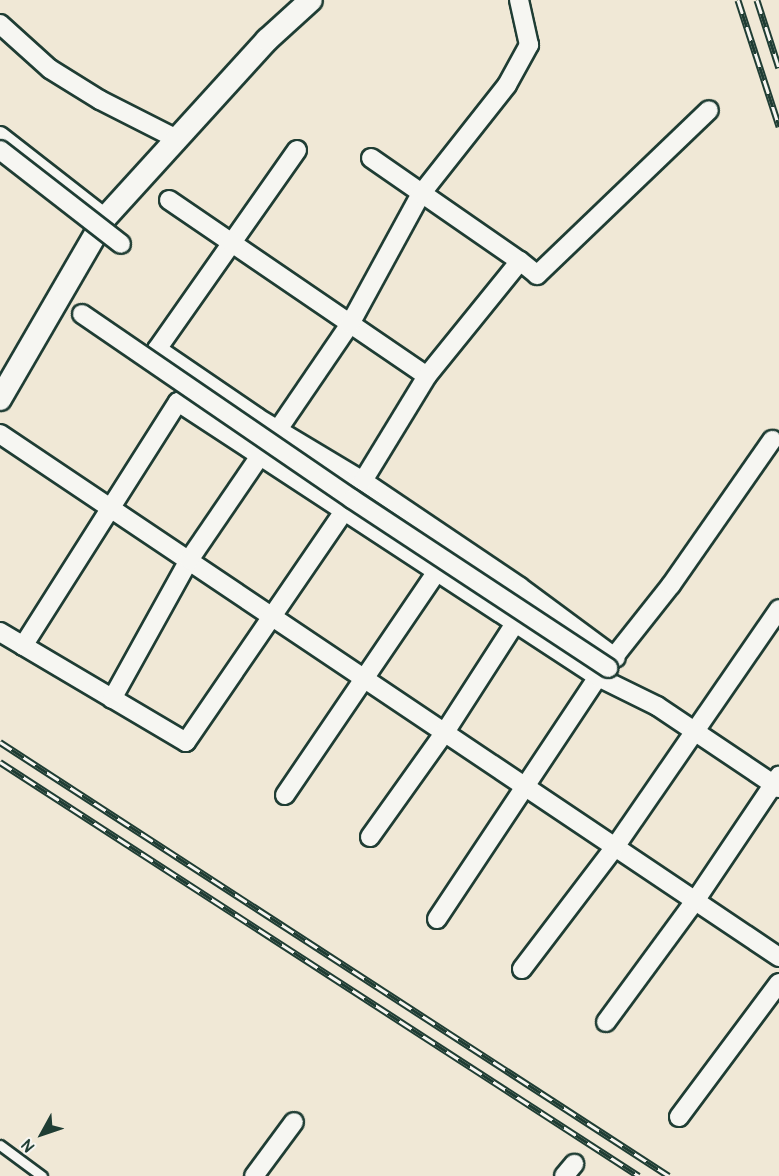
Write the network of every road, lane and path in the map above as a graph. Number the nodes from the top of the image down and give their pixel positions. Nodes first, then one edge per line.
1 (310, 0) edge
2 (519, 0) edge
3 (0, 24) edge
4 (709, 110) dead end
5 (0, 136) edge
6 (175, 138) junction
7 (0, 150) edge
8 (297, 150) dead end
9 (371, 158) dead end
10 (422, 194) junction
11 (170, 200) dead end
12 (105, 218) junction
13 (122, 243) dead end
14 (229, 244) junction
15 (520, 261) junction
16 (82, 314) dead end
17 (350, 324) junction
18 (427, 375) junction
19 (0, 399) edge
20 (280, 431) junction
21 (0, 434) edge
22 (772, 440) dead end
23 (260, 455) junction
24 (363, 481) junction
25 (111, 508) junction
26 (345, 510) junction
27 (189, 560) junction
28 (437, 571) junction
29 (779, 609) edge
30 (270, 615) junction
31 (516, 622) junction
32 (0, 632) edge
33 (23, 646) junction
34 (607, 668) junction
35 (363, 677) junction
36 (112, 699) junction
37 (445, 732) junction
38 (694, 733) junction
39 (777, 783) edge
40 (525, 786) junction
41 (285, 795) dead end
42 (370, 837) dead end
43 (615, 847) junction
44 (695, 901) junction
45 (436, 919) dead end
46 (779, 957) edge
47 (522, 969) dead end
48 (779, 983) edge
49 (606, 1022) dead end
50 (679, 1117) dead end
51 (294, 1122) dead end
52 (0, 1145) edge
53 (42, 1176) edge
54 (254, 1176) edge

1 - 6 street
2 - 10 street
3 - 6 street
4 - 15 street
5 - 12 street
6 - 12 street
7 - 13 street, bridge
8 - 14 street
9 - 10 street
10 - 15 street
10 - 17 street
11 - 14 street
12 - 19 street
14 - 17 street
14 - 20 street
15 - 18 street
16 - 34 street, bridge
17 - 18 street
17 - 20 street
18 - 24 street
20 - 23 street
20 - 24 street
21 - 25 street
22 - 34 street
23 - 25 street
23 - 26 street
23 - 27 street
24 - 34 street
25 - 27 street
25 - 33 street
26 - 28 street
26 - 30 street
27 - 30 street
27 - 36 street
28 - 31 street
28 - 35 street
29 - 38 street
30 - 35 street
30 - 36 street
31 - 34 street
31 - 37 street
32 - 33 street
33 - 36 street
34 - 38 street
34 - 40 street
35 - 37 street
35 - 41 street
37 - 40 street
37 - 42 street
38 - 39 street
38 - 43 street
39 - 44 street
40 - 43 street
40 - 45 street
43 - 44 street
43 - 47 street
44 - 46 street
44 - 49 street
48 - 50 street
51 - 54 street
52 - 53 lane

